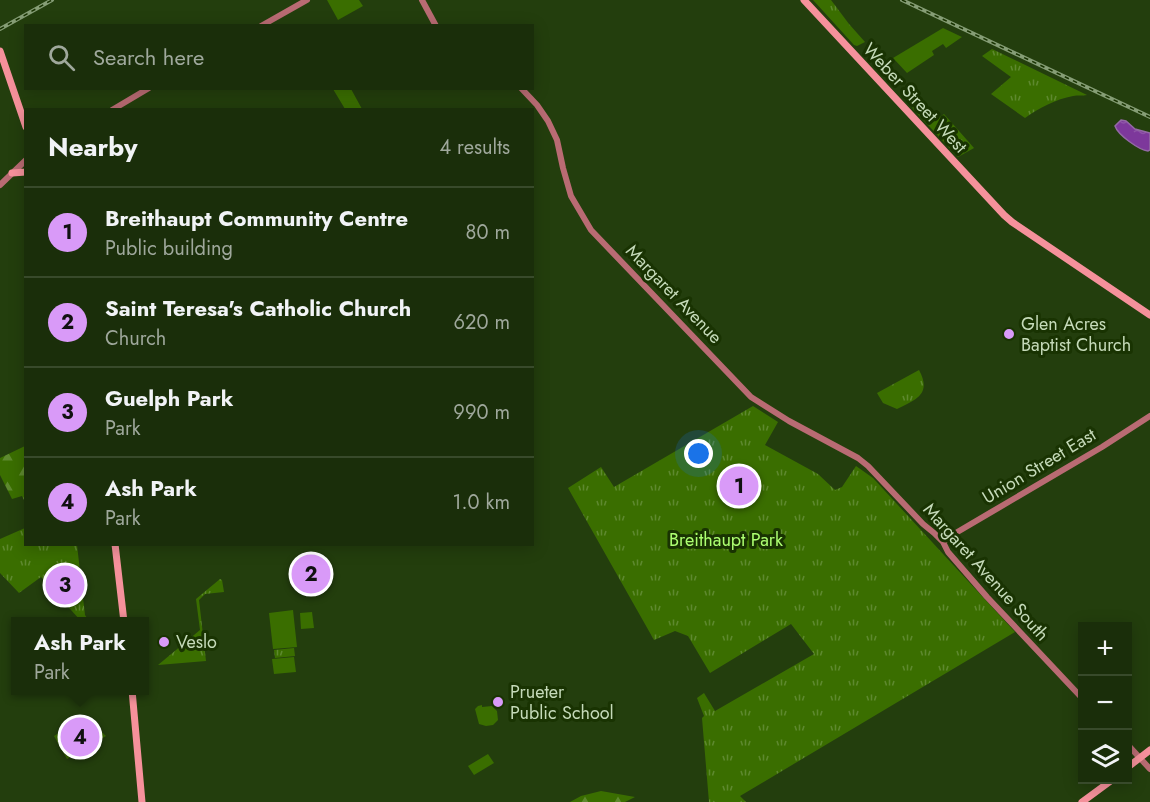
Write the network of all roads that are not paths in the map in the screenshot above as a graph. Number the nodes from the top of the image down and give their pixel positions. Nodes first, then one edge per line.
1 (307, 0) edge
2 (422, 0) edge
3 (804, 0) edge
4 (265, 24) edge
5 (435, 24) edge
6 (0, 51) edge
7 (146, 90) edge
8 (523, 90) edge
9 (115, 108) edge
10 (24, 121) edge
11 (24, 162) edge
12 (24, 172) edge
13 (12, 173) junction
14 (0, 185) edge
15 (1150, 315) edge
16 (1150, 416) edge
17 (868, 466) joint
18 (943, 542) junction
19 (116, 546) edge
20 (124, 617) edge
21 (1078, 694) edge
22 (132, 695) edge
23 (1132, 750) edge
24 (1150, 750) edge
25 (1139, 757) junction
26 (1132, 763) edge
27 (1150, 769) edge
28 (1107, 784) edge
29 (142, 802) edge
30 (1082, 802) edge

1 - 4 street
2 - 5 street
3 - 15 main road, Weber Street West
6 - 10 main road
7 - 9 street
8 - 17 street, Margaret Avenue
11 - 13 street
12 - 13 main road
13 - 14 street
16 - 18 street, Union Street East
17 - 18 street, Margaret Avenue South
18 - 21 street, Margaret Avenue South
19 - 20 main road
22 - 29 main road
23 - 25 street
24 - 25 main road
25 - 26 main road
25 - 27 street
28 - 30 main road

